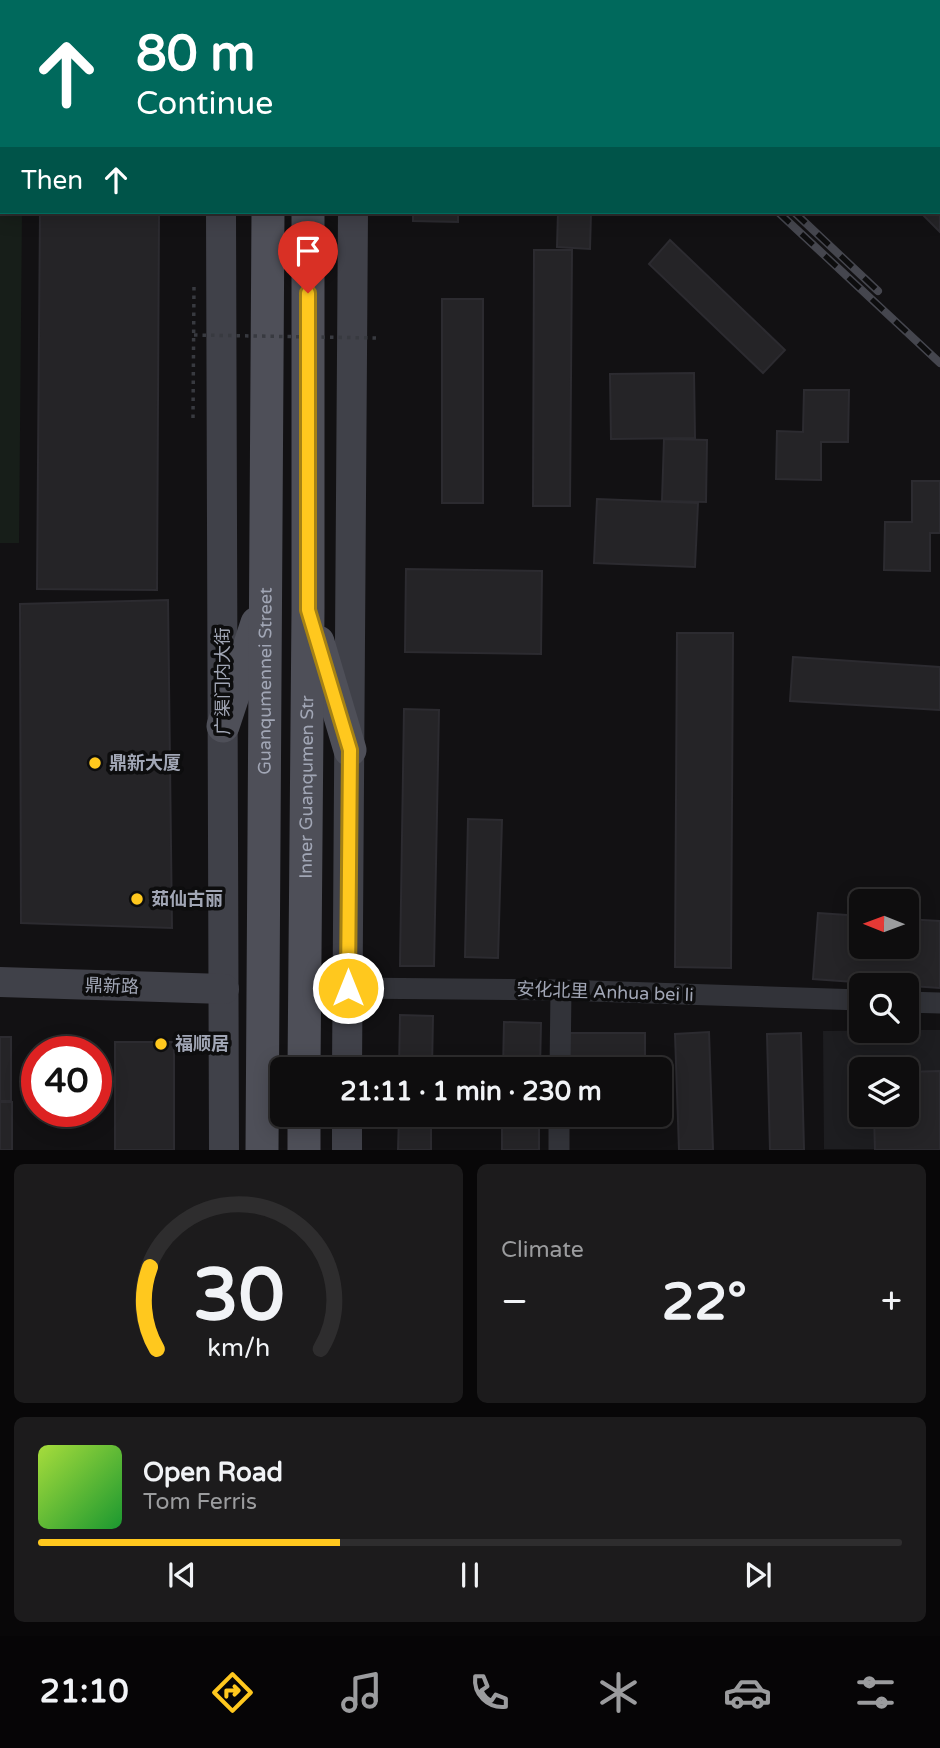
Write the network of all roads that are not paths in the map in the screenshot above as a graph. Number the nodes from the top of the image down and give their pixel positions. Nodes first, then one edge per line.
1 (221, 214) edge
2 (268, 214) edge
3 (308, 214) edge
4 (353, 214) edge
5 (266, 594) junction
6 (308, 610) junction
7 (223, 726) junction
8 (350, 750) junction
9 (0, 982) edge
10 (348, 988) junction
11 (224, 989) junction
12 (561, 990) junction
13 (849, 1000) edge
14 (919, 1002) edge
15 (940, 1003) edge
16 (304, 1057) edge
17 (348, 1057) edge
18 (560, 1057) edge
19 (304, 1127) edge
20 (347, 1127) edge
21 (559, 1127) edge
22 (224, 1150) edge
23 (262, 1150) edge
24 (304, 1150) edge
25 (347, 1150) edge
26 (559, 1150) edge

1 - 7 street, 广渠门内大街
2 - 5 main road, Guanqumennei Street
3 - 6 main road, Inner Guanqumen Str
4 - 8 street
5 - 7 main road
5 - 23 main road, Guanqumennei Street
6 - 8 main road
6 - 16 main road, Inner Guanqumen Str
7 - 11 street, 广渠门内大街
8 - 10 street
9 - 11 street, 鼎新路
10 - 12 street, 安化北里 Anhua bei li
10 - 17 street
11 - 22 street, 广渠门内大街
12 - 13 street, 安化北里 Anhua bei li
12 - 18 street
14 - 15 street
19 - 24 main road
20 - 25 street
21 - 26 street

